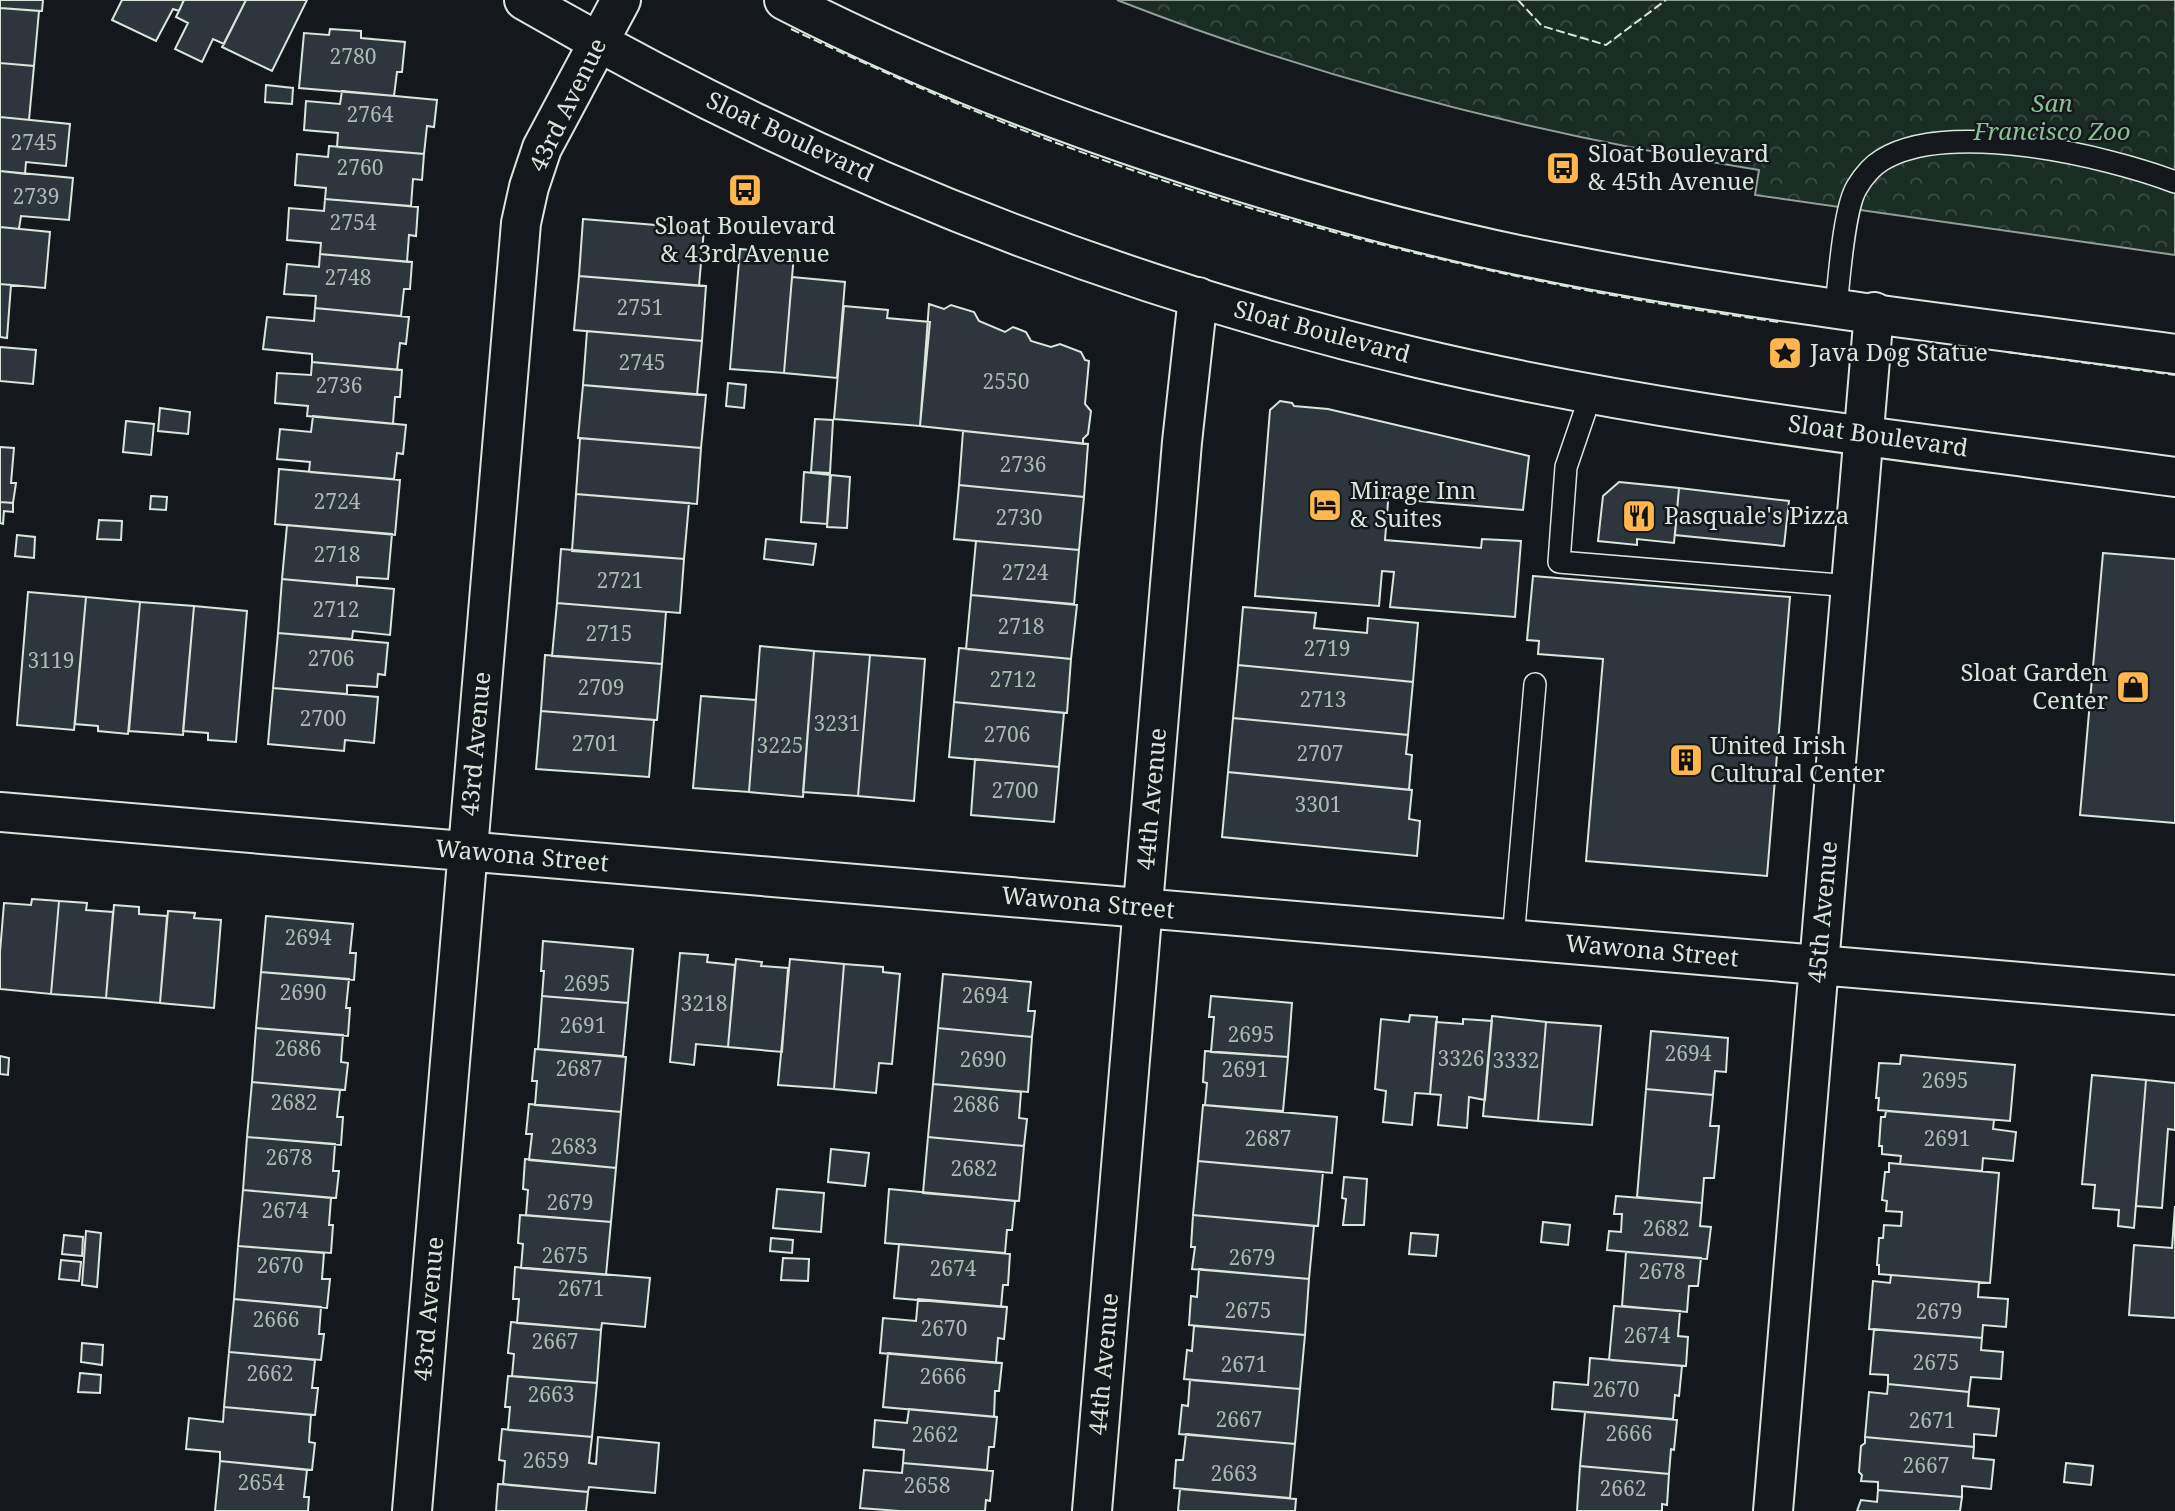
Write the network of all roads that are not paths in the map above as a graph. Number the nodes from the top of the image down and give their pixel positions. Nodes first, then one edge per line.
1 (524, 0) edge
2 (621, 0) edge
3 (784, 0) edge
4 (598, 41) junction
5 (2175, 182) edge
6 (1198, 297) junction
7 (1836, 308) junction
8 (1874, 312) junction
9 (2175, 354) edge
10 (1591, 394) junction
11 (1864, 434) junction
12 (2175, 477) edge
13 (1851, 586) junction
14 (1535, 684) dead end
15 (0, 812) edge
16 (467, 852) junction
17 (1143, 908) junction
18 (1513, 939) junction
19 (1819, 965) junction
20 (2175, 995) edge
21 (412, 1511) edge
22 (1092, 1511) edge
23 (1773, 1511) edge

1 - 4 street, Sloat Boulevard
2 - 4 street, 43rd Avenue
3 - 7 street
4 - 6 street, Sloat Boulevard
4 - 16 street, 43rd Avenue
5 - 7 lane
6 - 10 street, Sloat Boulevard
6 - 17 street, 44th Avenue
7 - 8 street
8 - 9 street
8 - 11 street, 45th Avenue
10 - 11 street, Sloat Boulevard
10 - 13 lane
11 - 12 street, Sloat Boulevard
11 - 13 street, 45th Avenue
13 - 19 street, 45th Avenue
14 - 18 lane
15 - 16 street, Wawona Street
16 - 17 street, Wawona Street
16 - 21 street, 43rd Avenue
17 - 18 street, Wawona Street
17 - 22 street, 44th Avenue
18 - 19 street, Wawona Street
19 - 20 street, Wawona Street
19 - 23 street, 45th Avenue

